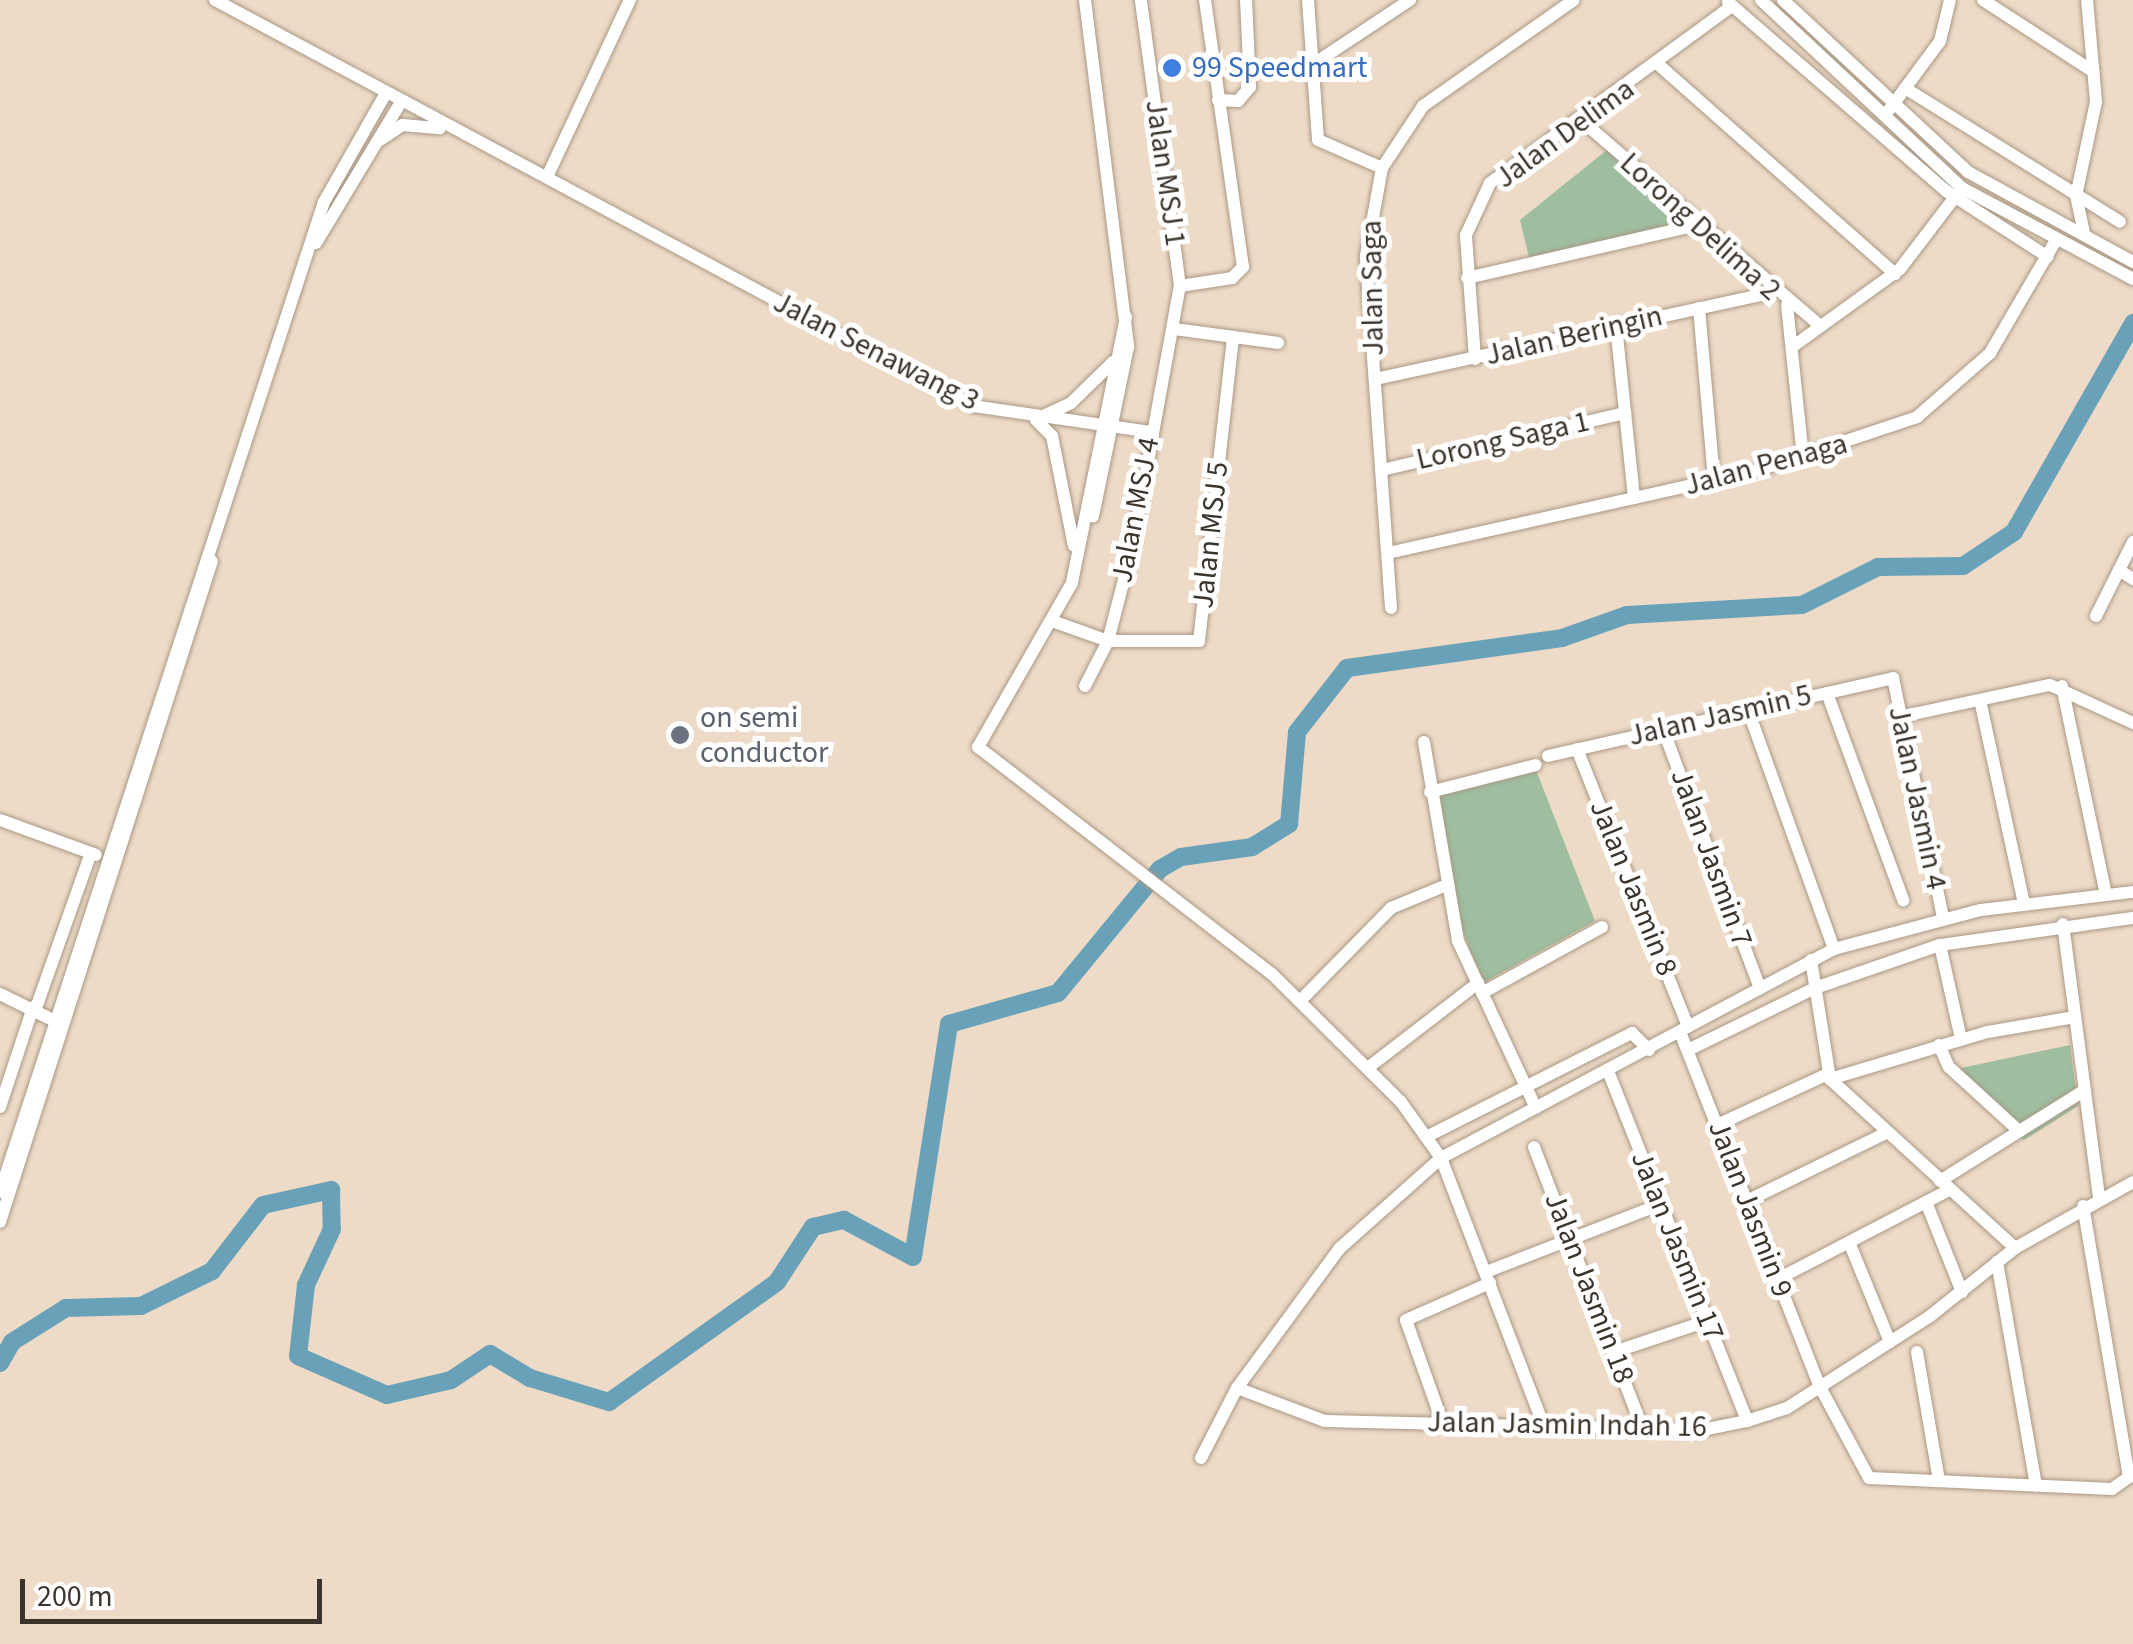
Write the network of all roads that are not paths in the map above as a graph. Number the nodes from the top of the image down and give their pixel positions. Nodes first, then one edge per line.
1 (215, 0) edge
2 (630, 0) edge
3 (1085, 0) edge
4 (1141, 0) edge
5 (1205, 0) edge
6 (1246, 0) edge
7 (1308, 0) edge
8 (1410, 0) edge
9 (1574, 0) edge
10 (1761, 0) edge
11 (1783, 0) edge
12 (1950, 0) edge
13 (1983, 0) edge
14 (2087, 0) edge
15 (1729, 3) edge
16 (1312, 65) junction
17 (1660, 66) junction
18 (348, 72) junction
19 (2094, 72) junction
20 (1906, 88) junction
21 (386, 93) junction
22 (1218, 100) junction
23 (401, 102) junction
24 (1892, 106) junction
25 (1882, 120) junction
26 (1582, 122) junction
27 (448, 129) junction
28 (372, 147) junction
29 (350, 156) junction
30 (1382, 168) junction
31 (547, 177) junction
32 (2076, 196) junction
33 (1955, 197) junction
34 (2047, 216) junction
35 (2120, 222) dead end
36 (1697, 224) junction
37 (2087, 237) junction
38 (2056, 240) junction
39 (2048, 257) junction
40 (304, 262) junction
41 (2133, 262) edge
42 (1895, 274) junction
43 (1466, 278) junction
44 (2132, 279) edge
45 (1180, 286) junction
46 (1772, 292) junction
47 (1787, 305) junction
48 (1698, 308) junction
49 (1126, 317) junction
50 (1616, 326) junction
51 (1820, 326) junction
52 (1175, 329) junction
53 (1233, 338) junction
54 (1278, 342) dead end
55 (1120, 346) junction
56 (1792, 346) junction
57 (1474, 359) junction
58 (1375, 379) junction
59 (1625, 413) junction
60 (1034, 419) junction
61 (1110, 428) junction
62 (1151, 432) junction
63 (1803, 458) junction
64 (1382, 470) junction
65 (1714, 480) junction
66 (1634, 498) junction
67 (2133, 542) edge
68 (213, 549) junction
69 (1388, 553) junction
70 (2119, 570) junction
71 (2133, 579) edge
72 (1072, 583) junction
73 (1392, 608) dead end
74 (2096, 616) dead end
75 (1055, 622) junction
76 (1108, 640) junction
77 (1893, 678) joint
78 (1085, 686) dead end
79 (2062, 686) junction
80 (1828, 693) junction
81 (1980, 700) junction
82 (1748, 710) junction
83 (1899, 717) junction
84 (2133, 724) edge
85 (1663, 729) junction
86 (1424, 742) dead end
87 (1577, 749) junction
88 (1430, 792) junction
89 (0, 820) edge
90 (98, 856) junction
91 (1442, 886) junction
92 (2133, 892) edge
93 (2106, 894) junction
94 (1903, 900) dead end
95 (2024, 904) junction
96 (101, 911) junction
97 (1943, 917) junction
98 (2133, 918) edge
99 (2063, 924) junction
100 (1602, 927) dead end
101 (1940, 944) junction
102 (1834, 949) junction
103 (1811, 960) junction
104 (69, 964) junction
105 (1480, 988) junction
106 (1760, 988) junction
107 (1815, 988) junction
108 (0, 994) edge
109 (1301, 1000) junction
110 (36, 1008) junction
111 (53, 1016) junction
112 (2076, 1017) junction
113 (1684, 1029) junction
114 (1961, 1039) junction
115 (1939, 1045) junction
116 (1649, 1050) junction
117 (1688, 1050) junction
118 (1370, 1068) junction
119 (1608, 1071) junction
120 (34, 1072) junction
121 (1829, 1076) junction
122 (1524, 1082) junction
123 (2085, 1090) junction
124 (0, 1108) edge
125 (1536, 1108) junction
126 (1718, 1125) junction
127 (31, 1130) junction
128 (2020, 1132) junction
129 (1886, 1133) junction
130 (1428, 1136) junction
131 (1534, 1146) dead end
132 (1441, 1158) junction
133 (2133, 1182) edge
134 (1945, 1186) junction
135 (0, 1192) edge
136 (2099, 1197) junction
137 (1748, 1201) junction
138 (1926, 1202) junction
139 (1661, 1204) junction
140 (2083, 1206) junction
141 (0, 1222) edge
142 (1570, 1240) junction
143 (1849, 1242) junction
144 (2014, 1248) junction
145 (1997, 1262) junction
146 (1488, 1278) junction
147 (1778, 1279) junction
148 (1962, 1292) junction
149 (1707, 1321) junction
150 (1890, 1342) junction
151 (1614, 1352) junction
152 (1917, 1352) dead end
153 (1820, 1387) junction
154 (1237, 1388) junction
155 (1747, 1420) junction
156 (1442, 1424) junction
157 (1544, 1426) junction
158 (1643, 1429) junction
159 (1201, 1458) dead end
160 (1938, 1481) junction
161 (2036, 1486) junction

1 - 18 street, Jalan Senawang 3
2 - 31 street
3 - 49 street
4 - 45 street, Jalan MSJ 1
5 - 22 street
6 - 22 street
7 - 16 street
8 - 16 street
9 - 30 street, Jalan Saga
10 - 25 street
11 - 24 street
12 - 20 street
13 - 19 street
14 - 19 street
15 - 17 street, Jalan Delima
15 - 33 street
16 - 30 street
17 - 26 street, Jalan Delima
17 - 42 street
18 - 21 street, Jalan Senawang 3
18 - 29 street
19 - 32 street
20 - 24 street
20 - 32 street
21 - 23 street, Jalan Senawang 3
21 - 29 street
22 - 45 street
23 - 27 street, Jalan Senawang 3
23 - 28 street
24 - 25 street
24 - 34 street
25 - 38 street
26 - 36 street, Lorong Delima 2
26 - 43 street, Jalan Delima
27 - 28 street
27 - 31 street, Jalan Senawang 3
28 - 40 street
29 - 40 street
30 - 58 street, Jalan Saga
31 - 60 street, Jalan Senawang 3
32 - 34 street
32 - 35 street
32 - 37 street
33 - 39 street
33 - 42 street
34 - 37 street
36 - 43 street
36 - 46 street, Lorong Delima 2
37 - 41 street
38 - 39 street, Jalan Penaga
38 - 44 street
39 - 63 street, Jalan Penaga
40 - 68 street
42 - 51 street
43 - 57 street, Jalan Delima
45 - 52 street, Jalan MSJ 1
46 - 47 street, Lorong Delima 2
46 - 48 street, Jalan Beringin
47 - 51 street, Lorong Delima 2
47 - 56 street
48 - 50 street, Jalan Beringin
48 - 65 street
49 - 55 street
49 - 61 street
50 - 57 street, Jalan Beringin
50 - 59 street
51 - 56 street
52 - 53 street
52 - 62 street, Jalan MSJ 4
53 - 54 street
53 - 76 street, Jalan MSJ 5
55 - 60 street
55 - 61 street
56 - 63 street
57 - 58 street, Jalan Beringin
58 - 64 street, Jalan Saga
59 - 64 street, Lorong Saga 1
59 - 66 street
60 - 61 street, Jalan Senawang 3
60 - 72 street
61 - 62 street, Jalan Senawang 3
61 - 72 street
62 - 76 street, Jalan MSJ 4
63 - 65 street, Jalan Penaga
64 - 69 street, Jalan Saga
65 - 66 street, Jalan Penaga
66 - 69 street, Jalan Penaga
67 - 70 street
68 - 90 street
68 - 96 street
69 - 73 street, Jalan Saga
70 - 71 street
70 - 74 street
72 - 75 street
75 - 76 street
75 - 109 street
76 - 78 street, Jalan MSJ 4
77 - 80 street, Jalan Jasmin 5
77 - 83 street, Jalan Jasmin 4
79 - 81 street
79 - 84 street
79 - 93 street
80 - 82 street, Jalan Jasmin 5
80 - 94 street
81 - 83 street
81 - 95 street
82 - 85 street, Jalan Jasmin 5
82 - 102 street
83 - 97 street, Jalan Jasmin 4
85 - 87 street, Jalan Jasmin 5
85 - 106 street, Jalan Jasmin 7
86 - 88 street
87 - 88 street, Jalan Jasmin 5
87 - 113 street, Jalan Jasmin 8
88 - 91 street
89 - 90 street
90 - 104 street
90 - 110 street
91 - 105 street
91 - 109 street
92 - 93 street
93 - 95 street
95 - 97 street
96 - 111 street
96 - 127 street
97 - 102 street
98 - 99 street
99 - 101 street
99 - 112 street
100 - 105 street
101 - 107 street
101 - 114 street
102 - 103 street
103 - 106 street
103 - 107 street
104 - 110 street
104 - 111 street
105 - 118 street
105 - 122 street
106 - 113 street
107 - 117 street
107 - 121 street
108 - 110 street
109 - 118 street
110 - 111 street
110 - 120 street
110 - 124 street
111 - 120 street
111 - 127 street
112 - 114 street
112 - 123 street
113 - 116 street
113 - 117 street, Jalan Jasmin 9
114 - 115 street
115 - 121 street
115 - 128 street
116 - 119 street
116 - 122 street
117 - 126 street, Jalan Jasmin 9
118 - 130 street
119 - 125 street
119 - 139 street, Jalan Jasmin 17
120 - 135 street
121 - 126 street
121 - 129 street
122 - 125 street
122 - 130 street
123 - 128 street
123 - 136 street
125 - 132 street
126 - 137 street, Jalan Jasmin 9
127 - 141 street
128 - 134 street
129 - 134 street
129 - 137 street
130 - 132 street
131 - 142 street, Jalan Jasmin 18
132 - 146 street
132 - 154 street
133 - 136 street, Jalan Jasmin Indah 16
134 - 138 street
134 - 144 street
136 - 140 street, Jalan Jasmin Indah 16
137 - 147 street, Jalan Jasmin 9
138 - 143 street
138 - 148 street
139 - 142 street
139 - 149 street, Jalan Jasmin 17
140 - 144 street, Jalan Jasmin Indah 16
140 - 161 street
142 - 146 street
142 - 151 street, Jalan Jasmin 18
143 - 147 street
143 - 150 street
144 - 145 street, Jalan Jasmin Indah 16
145 - 148 street, Jalan Jasmin Indah 16
145 - 161 street
146 - 156 street
146 - 157 street
147 - 153 street, Jalan Jasmin 9
148 - 150 street, Jalan Jasmin Indah 16
149 - 151 street
149 - 155 street, Jalan Jasmin 17
150 - 153 street, Jalan Jasmin Indah 16
151 - 158 street, Jalan Jasmin 18
152 - 160 street
153 - 155 street, Jalan Jasmin Indah 16
153 - 160 street, Jalan Jasmin 9
154 - 156 street, Jalan Jasmin Indah 16
154 - 159 street
155 - 158 street, Jalan Jasmin Indah 16
156 - 157 street, Jalan Jasmin Indah 16
157 - 158 street, Jalan Jasmin Indah 16
160 - 161 street

